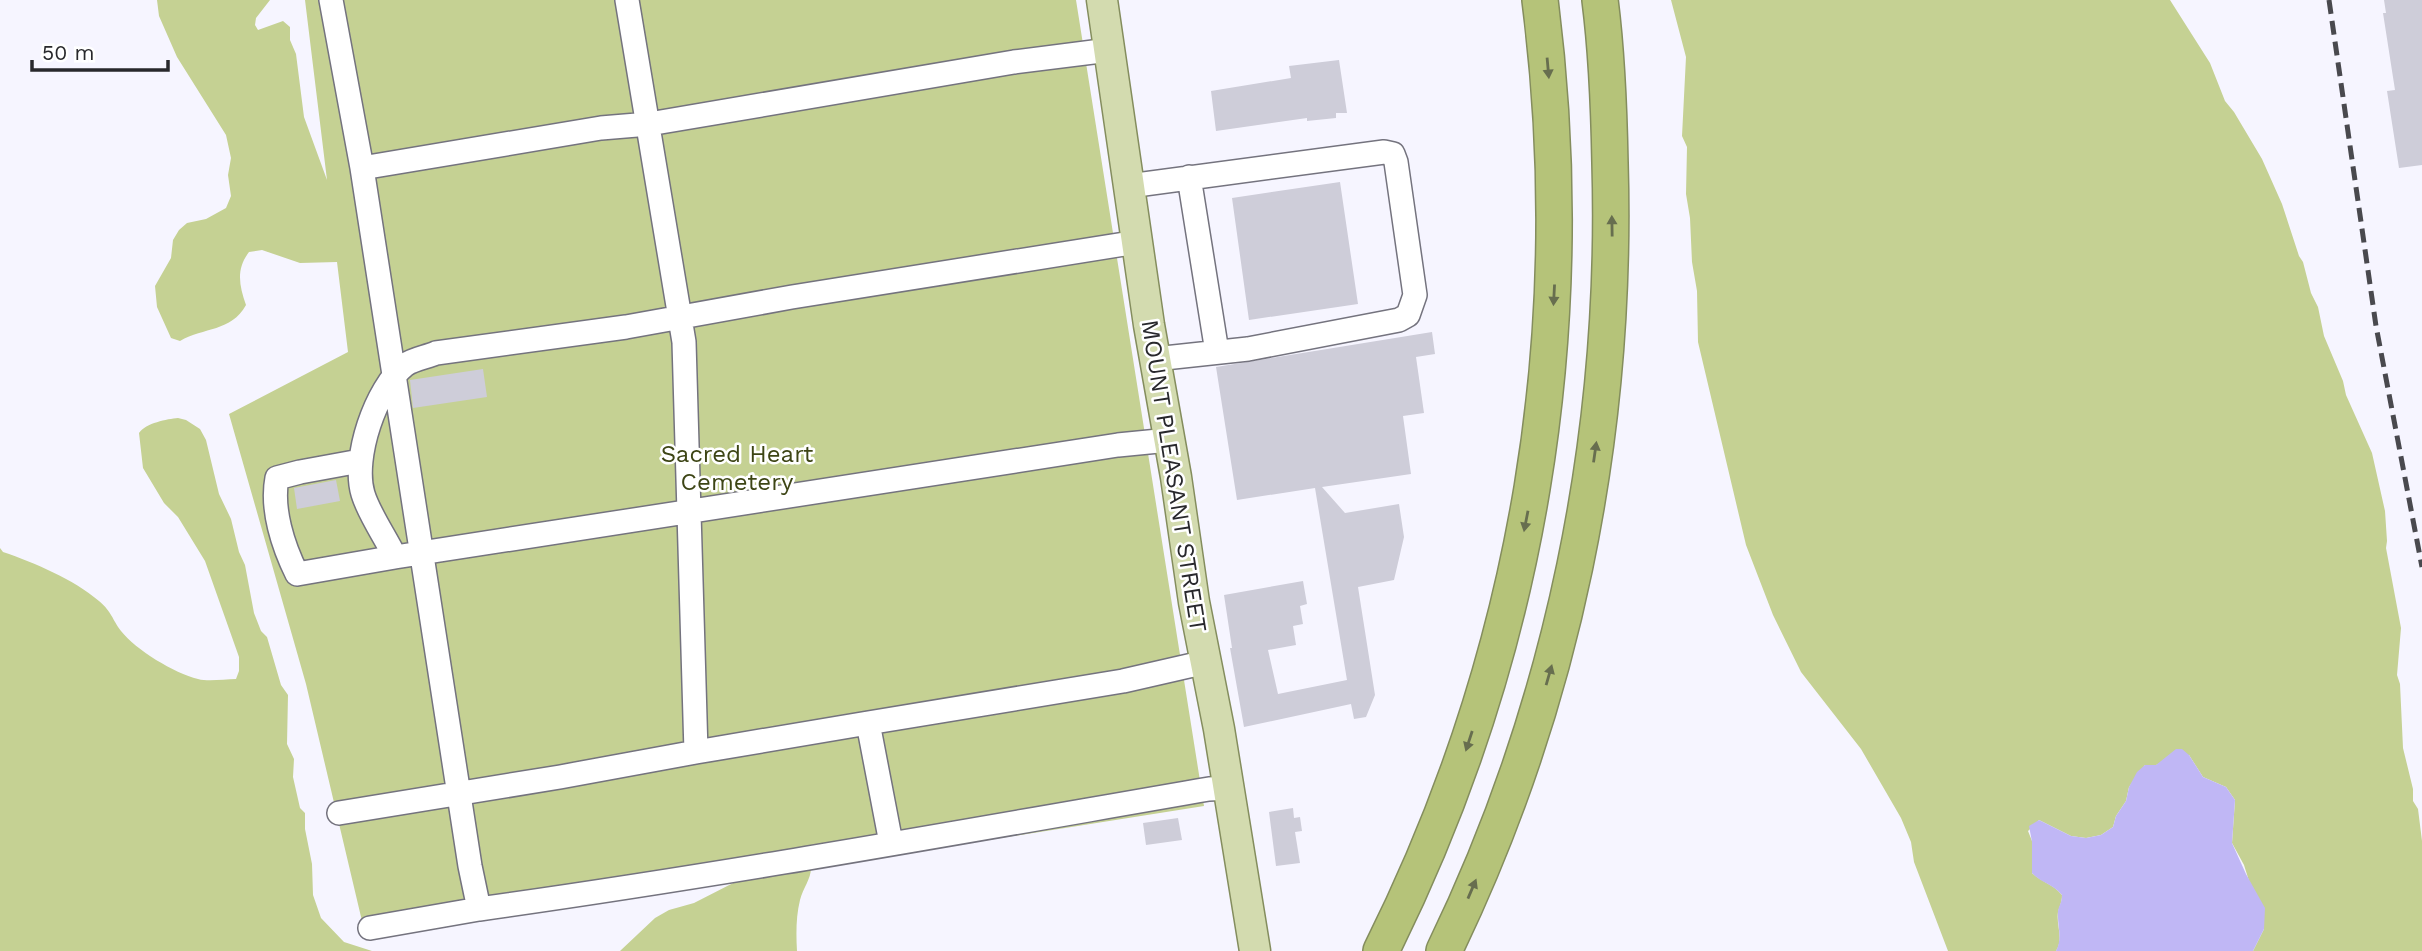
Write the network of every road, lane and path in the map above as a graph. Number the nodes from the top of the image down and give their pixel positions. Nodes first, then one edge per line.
1 (331, 0) edge
2 (627, 0) edge
3 (1101, 0) edge
4 (1540, 0) edge
5 (1600, 0) edge
6 (1109, 50) junction
7 (649, 124) junction
8 (362, 168) junction
9 (1189, 177) junction
10 (1129, 186) junction
11 (1137, 242) junction
12 (681, 316) junction
13 (1217, 352) junction
14 (1155, 359) junction
15 (393, 379) junction
16 (1169, 440) junction
17 (360, 461) junction
18 (688, 511) junction
19 (422, 552) junction
20 (395, 557) junction
21 (1206, 662) junction
22 (868, 723) junction
23 (696, 752) junction
24 (1229, 788) junction
25 (458, 793) junction
26 (339, 813) dead end
27 (891, 843) junction
28 (479, 909) junction
29 (370, 928) dead end
30 (1255, 951) edge
31 (1381, 951) edge
32 (1444, 951) edge

1 - 8 lane
2 - 7 lane
3 - 6 main road, MOUNT PLEASANT STREET
4 -> 31 highway
32 -> 5 highway
6 - 7 lane
6 - 10 main road, MOUNT PLEASANT STREET
7 - 8 lane
7 - 12 lane
8 - 15 lane
9 - 10 lane
9 - 13 lane
9 - 13 lane
10 - 11 main road, MOUNT PLEASANT STREET
11 - 12 lane
11 - 14 main road, MOUNT PLEASANT STREET
12 - 15 lane
12 - 18 lane
13 - 14 lane
14 - 16 main road, MOUNT PLEASANT STREET
15 - 17 lane
15 - 19 lane
16 - 18 lane
16 - 21 main road, MOUNT PLEASANT STREET
17 - 20 lane
17 - 20 lane
18 - 19 lane
18 - 23 lane
19 - 20 lane
19 - 25 lane
21 - 22 lane
21 - 24 main road, MOUNT PLEASANT STREET
22 - 23 lane
22 - 27 lane
23 - 25 lane
24 - 27 lane
24 - 30 main road, MOUNT PLEASANT STREET
25 - 26 lane
25 - 28 lane
27 - 28 lane
28 - 29 lane

